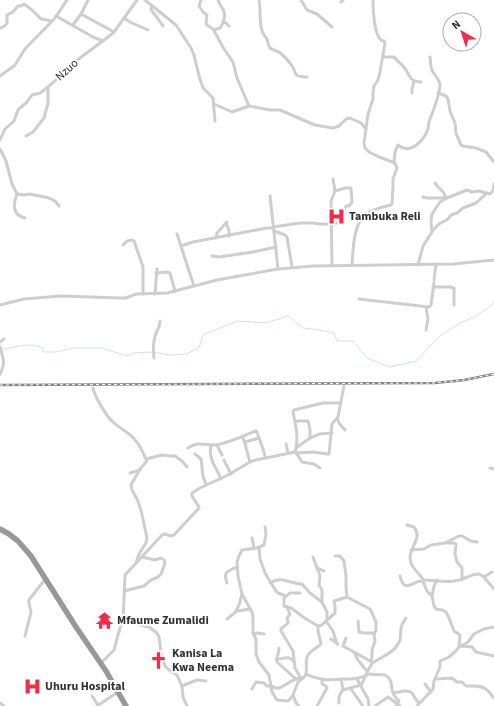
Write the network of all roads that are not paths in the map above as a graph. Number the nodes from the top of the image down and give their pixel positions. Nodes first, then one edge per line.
1 (67, 0) edge
2 (88, 0) edge
3 (137, 0) edge
4 (146, 0) edge
5 (201, 0) edge
6 (218, 0) edge
7 (259, 0) edge
8 (301, 0) edge
9 (373, 0) edge
10 (152, 6) junction
11 (81, 14) junction
12 (56, 16) junction
13 (124, 18) junction
14 (52, 21) junction
15 (223, 22) junction
16 (73, 25) junction
17 (163, 26) dead end
18 (229, 26) dead end
19 (332, 27) dead end
20 (0, 28) edge
21 (148, 30) dead end
22 (214, 30) junction
23 (114, 32) junction
24 (103, 41) junction
25 (383, 57) junction
26 (430, 57) dead end
27 (0, 76) edge
28 (307, 77) dead end
29 (414, 81) junction
30 (421, 82) dead end
31 (48, 87) junction
32 (412, 93) dead end
33 (438, 93) junction
34 (214, 104) junction
35 (249, 106) junction
36 (215, 121) dead end
37 (366, 129) junction
38 (26, 136) dead end
39 (0, 140) edge
40 (0, 149) edge
41 (494, 162) edge
42 (395, 163) junction
43 (333, 179) dead end
44 (435, 183) dead end
45 (494, 184) edge
46 (335, 191) junction
47 (487, 193) junction
48 (493, 193) edge
49 (17, 194) junction
50 (270, 196) dead end
51 (423, 197) dead end
52 (446, 198) junction
53 (59, 206) dead end
54 (25, 218) dead end
55 (331, 224) junction
56 (274, 229) junction
57 (432, 231) junction
58 (177, 234) dead end
59 (229, 236) junction
60 (216, 238) junction
61 (123, 245) dead end
62 (181, 246) junction
63 (276, 247) junction
64 (212, 256) dead end
65 (494, 260) edge
66 (436, 264) junction
67 (332, 265) junction
68 (352, 265) junction
69 (418, 265) junction
70 (292, 267) junction
71 (278, 268) junction
72 (194, 286) junction
73 (433, 287) junction
74 (175, 291) junction
75 (143, 294) junction
76 (155, 294) junction
77 (359, 299) dead end
78 (0, 304) edge
79 (454, 305) dead end
80 (426, 307) junction
81 (160, 322) dead end
82 (426, 330) dead end
83 (4, 339) dead end
84 (0, 342) edge
85 (0, 347) edge
86 (154, 358) dead end
87 (0, 374) edge
88 (344, 386) dead end
89 (93, 388) dead end
90 (340, 402) junction
91 (337, 418) junction
92 (295, 421) junction
93 (345, 430) dead end
94 (332, 433) junction
95 (242, 436) junction
96 (259, 438) junction
97 (310, 438) junction
98 (244, 442) junction
99 (286, 444) dead end
100 (211, 445) junction
101 (217, 445) junction
102 (188, 448) dead end
103 (296, 448) junction
104 (288, 453) junction
105 (295, 453) junction
106 (195, 454) dead end
107 (222, 455) dead end
108 (265, 458) junction
109 (146, 459) junction
110 (224, 460) dead end
111 (250, 462) junction
112 (187, 467) dead end
113 (320, 468) dead end
114 (140, 470) junction
115 (130, 473) dead end
116 (231, 474) junction
117 (221, 479) junction
118 (206, 486) junction
119 (407, 525) dead end
120 (265, 527) dead end
121 (0, 529) edge
122 (252, 538) dead end
123 (477, 542) dead end
124 (445, 543) junction
125 (257, 548) junction
126 (411, 550) junction
127 (335, 556) dead end
128 (142, 557) junction
129 (313, 557) dead end
130 (136, 563) junction
131 (237, 566) junction
132 (317, 568) junction
133 (324, 571) dead end
134 (492, 572) dead end
135 (400, 576) dead end
136 (484, 577) junction
137 (46, 579) junction
138 (437, 580) junction
139 (462, 580) junction
140 (227, 583) dead end
141 (270, 583) junction
142 (494, 589) edge
143 (124, 591) junction
144 (300, 593) dead end
145 (242, 594) junction
146 (432, 596) junction
147 (347, 597) junction
148 (284, 598) junction
149 (322, 602) junction
150 (287, 608) junction
151 (250, 609) junction
152 (236, 611) junction
153 (406, 618) dead end
154 (226, 619) dead end
155 (327, 620) junction
156 (123, 621) junction
157 (358, 621) dead end
158 (318, 626) junction
159 (494, 627) edge
160 (374, 633) junction
161 (253, 634) junction
162 (264, 634) dead end
163 (25, 636) dead end
164 (346, 638) dead end
165 (331, 639) dead end
166 (338, 644) junction
167 (460, 646) junction
168 (344, 647) junction
169 (279, 648) dead end
170 (355, 652) junction
171 (494, 656) edge
172 (276, 659) junction
173 (372, 662) junction
174 (101, 663) junction
175 (295, 664) junction
176 (367, 673) junction
177 (306, 674) junction
178 (300, 678) junction
179 (436, 678) junction
180 (322, 679) junction
181 (342, 679) junction
182 (357, 679) junction
183 (206, 681) dead end
184 (426, 684) dead end
185 (362, 685) junction
186 (182, 686) junction
187 (271, 686) junction
188 (404, 687) dead end
189 (252, 689) dead end
190 (351, 689) junction
191 (343, 690) junction
192 (407, 691) junction
193 (118, 692) junction
194 (431, 692) junction
195 (393, 693) junction
196 (293, 694) junction
197 (92, 696) dead end
198 (494, 698) edge
199 (0, 703) edge
200 (338, 703) dead end
201 (398, 705) edge
202 (418, 705) edge
203 (4, 706) edge
204 (98, 706) edge
205 (126, 706) edge
206 (187, 706) edge
207 (299, 706) edge
208 (318, 706) edge
209 (364, 706) edge
210 (369, 706) edge
211 (376, 706) edge

1 - 12 street
2 - 11 street
3 - 13 street, Nzuo
4 - 10 street
5 - 22 street
6 - 15 street
7 - 28 street
8 - 19 street
9 - 25 street
10 - 17 street
10 - 34 street
11 - 16 street
11 - 23 street
12 - 14 street
12 - 16 street
13 - 21 street
13 - 23 street, Nzuo
14 - 20 street
14 - 27 street
15 - 18 street
15 - 22 street
16 - 24 street
22 - 35 street
23 - 24 street, Nzuo
24 - 31 street, Nzuo
25 - 29 street
25 - 37 street
26 - 33 street
29 - 30 street
29 - 32 street
31 - 38 street
31 - 39 street, Nzuo
33 - 41 street
33 - 42 street
34 - 35 street
34 - 36 street
35 - 37 street
37 - 42 street
40 - 49 street
42 - 68 street
43 - 46 street
44 - 52 street
45 - 48 street
46 - 55 street
46 - 55 street
47 - 48 street
47 - 52 street
47 - 57 street
49 - 53 street
49 - 54 street
50 - 56 street
51 - 52 street
52 - 57 street
55 - 56 street
55 - 67 street
56 - 59 street
56 - 63 street
56 - 70 street
57 - 69 street
58 - 62 street
59 - 60 street
59 - 60 street
60 - 62 street
61 - 75 street
62 - 72 street
63 - 64 street
63 - 71 street
65 - 66 street
66 - 69 street
66 - 73 street
67 - 68 street
67 - 70 street
68 - 69 street
70 - 71 street
71 - 72 street
72 - 74 street
73 - 79 street
73 - 80 street
74 - 76 street
74 - 76 street
75 - 76 street
75 - 78 street
77 - 80 street
80 - 82 street
81 - 86 street
83 - 84 street
85 - 87 street
88 - 90 street
89 - 109 street
90 - 91 street
90 - 92 street
91 - 93 street
91 - 94 street
92 - 97 street
92 - 103 street
94 - 97 street
94 - 105 street
95 - 96 street
95 - 98 street
95 - 101 street
96 - 98 street
96 - 108 street
97 - 103 street
98 - 111 street
99 - 104 street
100 - 101 street
100 - 102 street
100 - 117 street
101 - 107 street
103 - 105 street
104 - 105 street
104 - 108 street
105 - 113 street
106 - 118 street
108 - 111 street
109 - 112 street
109 - 114 street
110 - 116 street
111 - 116 street
114 - 115 street
114 - 130 street
116 - 117 street
117 - 118 street
118 - 128 street
119 - 126 street
120 - 125 street
121 - 137 highway
122 - 125 street
123 - 124 street
124 - 126 street
124 - 139 street
125 - 131 street
125 - 141 street
126 - 138 street
127 - 147 street
128 - 130 street
128 - 143 street
129 - 132 street
130 - 143 street
131 - 140 street
131 - 145 street
132 - 133 street
132 - 149 street
134 - 136 street
135 - 146 street
136 - 139 street
136 - 142 street
137 - 163 street
137 - 174 highway
138 - 139 street
138 - 146 street
141 - 148 street
141 - 149 street
143 - 156 street
144 - 148 street
145 - 151 street
145 - 152 street
146 - 167 street
147 - 155 street
147 - 160 street
148 - 150 street
149 - 155 street
150 - 158 street
150 - 175 street
151 - 152 street
151 - 161 street
152 - 154 street
153 - 173 street
155 - 158 street
155 - 166 street
156 - 174 street
156 - 186 street
157 - 160 street
158 - 177 street
159 - 167 street
160 - 173 street
161 - 162 street
161 - 187 street
164 - 168 street
165 - 166 street
166 - 168 street
167 - 171 street
167 - 179 street
168 - 170 street
169 - 172 street
170 - 173 street
170 - 176 street
172 - 175 street
172 - 178 street
173 - 176 street
174 - 193 highway
175 - 178 street
176 - 182 street
176 - 185 street
176 - 195 street
177 - 178 street
177 - 180 street
178 - 187 street
178 - 196 street
179 - 194 street
179 - 198 street
180 - 181 street
180 - 208 street
181 - 182 street
181 - 191 street
182 - 185 street
183 - 186 street
184 - 194 street
185 - 190 street
185 - 210 street
186 - 206 street
187 - 189 street
187 - 196 street
188 - 192 street
190 - 191 street
190 - 209 street
191 - 200 street
192 - 195 street
192 - 202 street
193 - 204 street
193 - 205 highway
194 - 202 street
195 - 201 street
196 - 207 street
197 - 204 street
199 - 203 street
201 - 211 street

